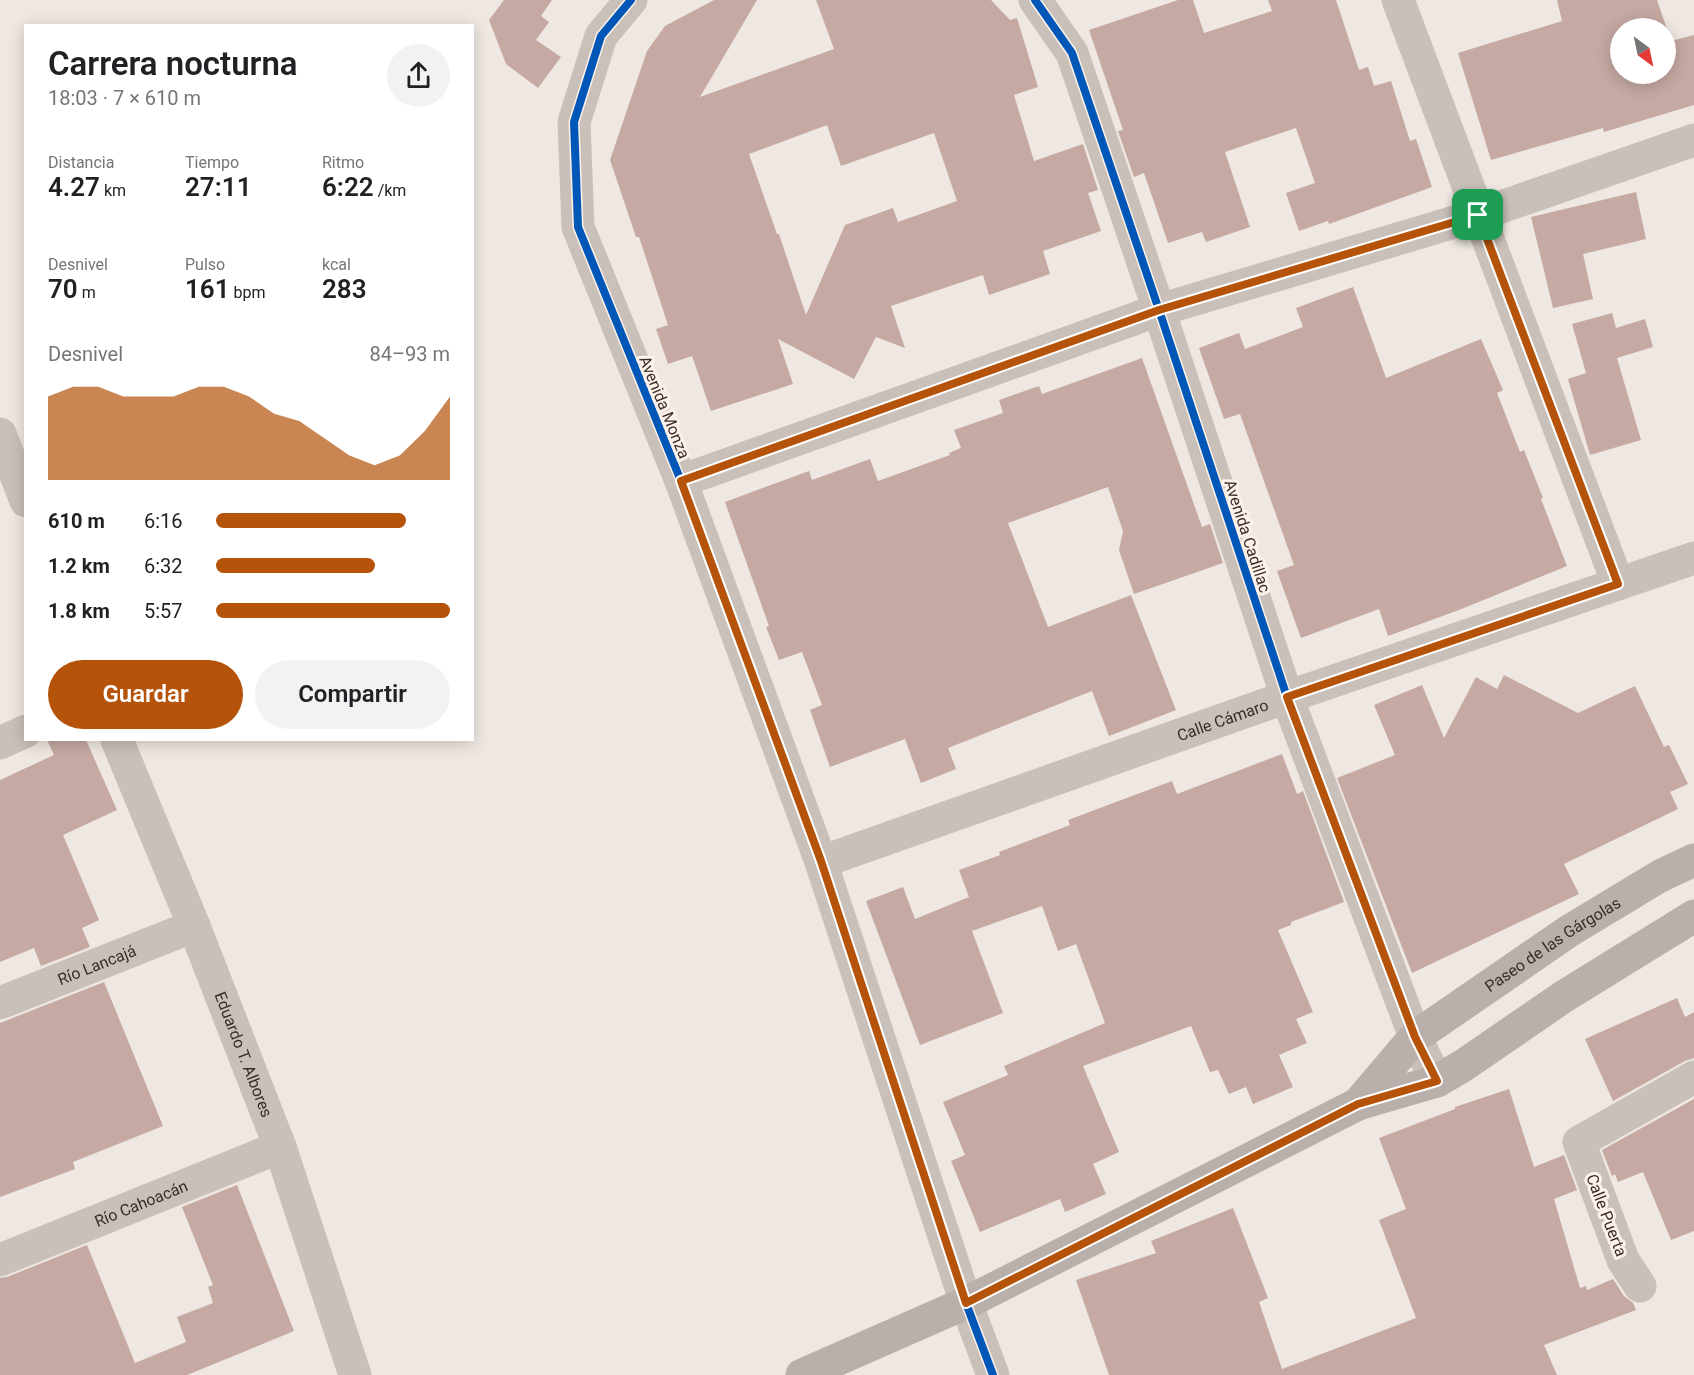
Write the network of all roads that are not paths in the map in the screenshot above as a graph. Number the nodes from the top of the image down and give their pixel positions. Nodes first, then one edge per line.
1 (631, 0) edge
2 (1035, 0) edge
3 (1398, 0) edge
4 (1694, 140) edge
5 (1478, 215) junction
6 (1159, 310) junction
7 (0, 434) edge
8 (681, 481) junction
9 (24, 496) edge
10 (1694, 558) edge
11 (1618, 584) junction
12 (1287, 697) junction
13 (24, 732) edge
14 (117, 741) edge
15 (0, 743) edge
16 (1694, 860) edge
17 (821, 861) junction
18 (1694, 916) edge
19 (194, 926) junction
20 (0, 1003) edge
21 (1415, 1037) junction
22 (1694, 1077) edge
23 (1437, 1081) junction
24 (1358, 1104) junction
25 (280, 1147) junction
26 (0, 1260) edge
27 (1640, 1286) dead end
28 (966, 1303) junction
29 (352, 1374) edge
30 (802, 1375) edge
31 (993, 1375) edge

1 - 8 street, Avenida Monza
2 - 6 street, Avenida Cadillac
3 - 5 street
4 - 5 street
5 - 6 street
5 - 11 street
6 - 8 street
6 - 12 street, Avenida Cadillac
7 - 9 street
8 - 17 street, Avenida Monza
10 - 11 street, Calle Cámaro
11 - 12 street, Calle Cámaro
12 - 17 street, Calle Cámaro
12 - 21 street, Avenida Cadillac
13 - 15 street
14 - 19 street, Eduardo T. Albores
16 - 21 street, Paseo de las Gárgolas
17 - 28 street, Avenida Monza
18 - 23 street
19 - 20 street, Río Lancajá
19 - 25 street, Eduardo T. Albores
21 - 23 street, Avenida Cadillac
21 - 24 street, Paseo de las Gárgolas
22 - 27 street, Calle Puerta
23 - 24 street
24 - 28 street
25 - 26 street, Río Cahoacán
25 - 29 street, Eduardo T. Albores
28 - 30 street
28 - 31 street, Avenida Monza

